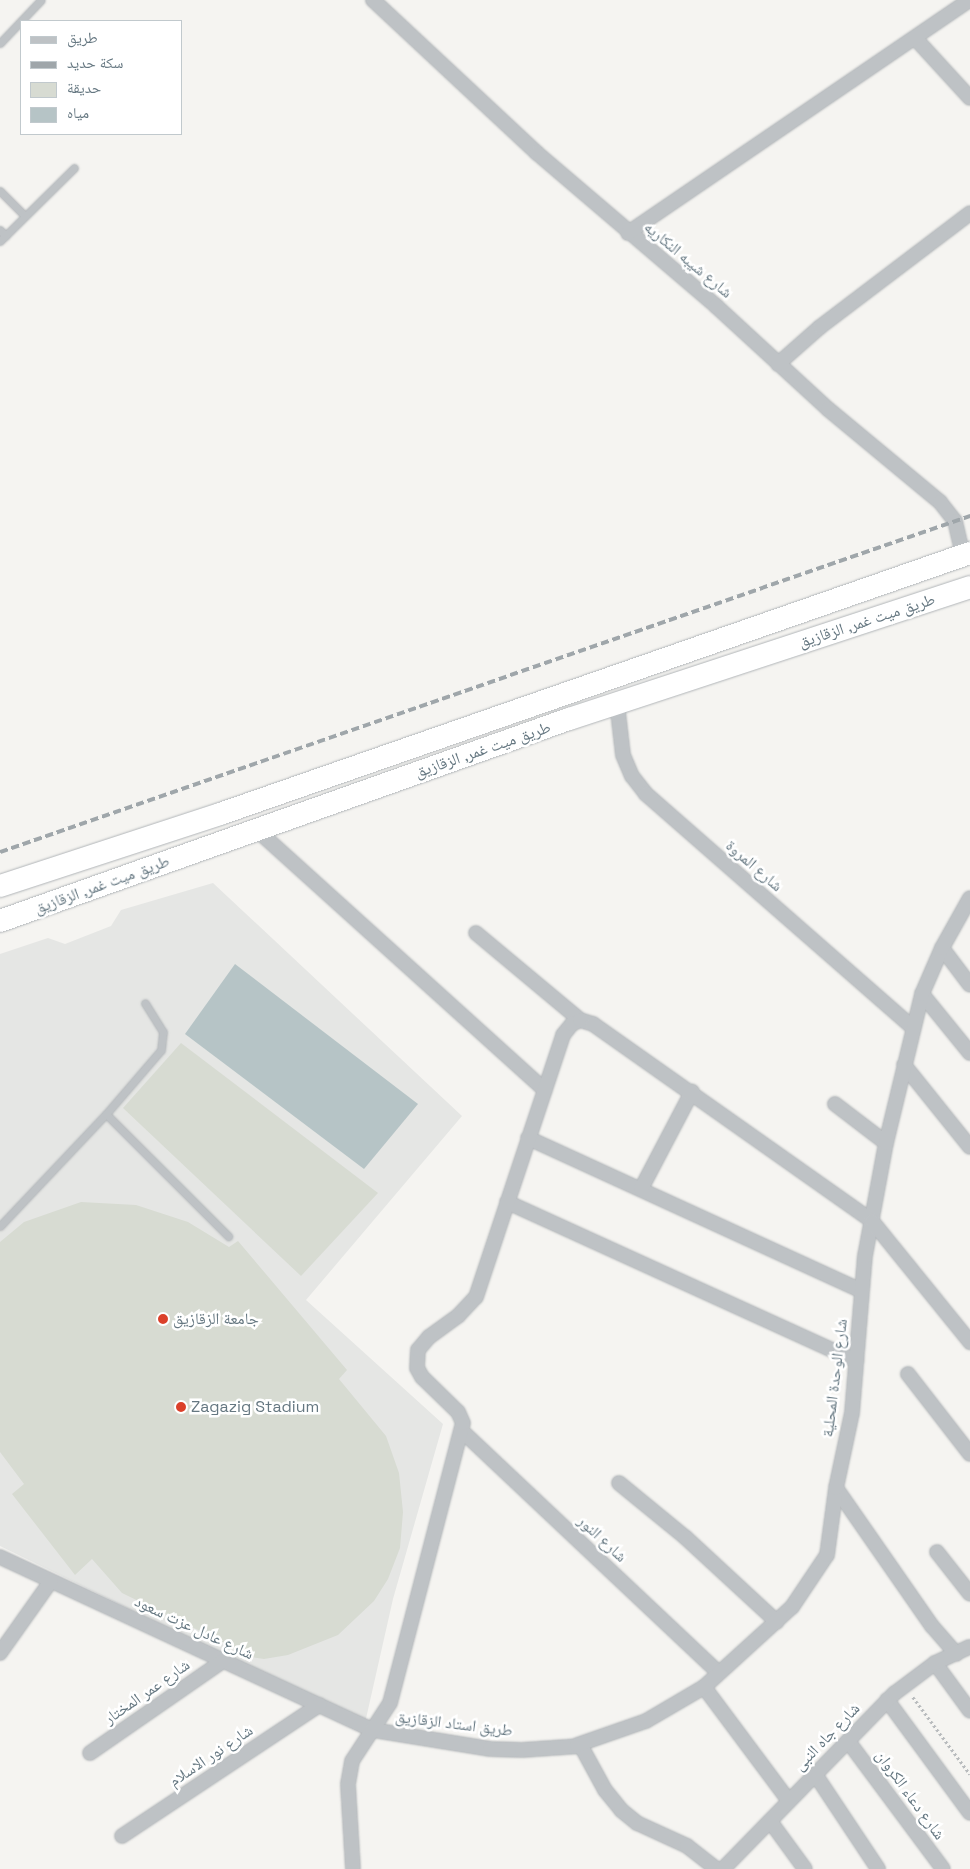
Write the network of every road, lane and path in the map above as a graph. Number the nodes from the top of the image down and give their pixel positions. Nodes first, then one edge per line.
1 (41, 0) edge
2 (373, 0) edge
3 (969, 0) edge
4 (22, 20) edge
5 (20, 22) edge
6 (914, 38) junction
7 (0, 43) edge
8 (970, 98) edge
9 (74, 168) dead end
10 (0, 191) edge
11 (970, 213) edge
12 (25, 216) junction
13 (628, 233) junction
14 (2, 236) edge
15 (778, 364) junction
16 (966, 554) edge
17 (970, 587) edge
18 (617, 703) junction
19 (257, 830) junction
20 (0, 886) edge
21 (970, 898) edge
22 (0, 921) edge
23 (476, 933) dead end
24 (942, 948) junction
25 (970, 985) edge
26 (922, 994) junction
27 (145, 1003) dead end
28 (580, 1020) junction
29 (913, 1028) junction
30 (970, 1053) edge
31 (904, 1065) junction
32 (545, 1090) junction
33 (692, 1092) junction
34 (835, 1104) dead end
35 (106, 1114) junction
36 (528, 1138) junction
37 (886, 1144) junction
38 (970, 1147) edge
39 (641, 1189) junction
40 (507, 1202) junction
41 (872, 1220) junction
42 (0, 1226) edge
43 (228, 1236) dead end
44 (862, 1291) junction
45 (970, 1342) edge
46 (856, 1361) junction
47 (908, 1374) dead end
48 (462, 1431) junction
49 (970, 1454) edge
50 (619, 1484) dead end
51 (836, 1488) junction
52 (937, 1552) dead end
53 (0, 1557) edge
54 (51, 1581) junction
55 (970, 1594) edge
56 (777, 1622) junction
57 (970, 1646) edge
58 (0, 1653) edge
59 (956, 1654) junction
60 (223, 1661) junction
61 (935, 1663) junction
62 (718, 1672) junction
63 (904, 1685) junction
64 (704, 1687) junction
65 (887, 1700) junction
66 (319, 1705) junction
67 (970, 1710) edge
68 (373, 1730) junction
69 (848, 1741) junction
70 (577, 1745) junction
71 (90, 1753) dead end
72 (815, 1774) junction
73 (970, 1774) edge
74 (789, 1801) junction
75 (970, 1813) edge
76 (770, 1821) junction
77 (122, 1836) dead end
78 (353, 1869) edge
79 (716, 1869) edge
80 (723, 1869) edge
81 (805, 1869) edge
82 (878, 1869) edge
83 (943, 1869) edge

1 - 4 lane
2 - 13 street, شارع شيبه النكاريه
3 - 6 street
5 - 7 lane
6 - 8 street
6 - 13 street
9 - 12 lane
10 - 12 lane
11 - 15 street
12 - 14 lane
13 - 15 street, شارع شيبه النكاريه
15 - 16 street, شارع شيبه النكاريه
16 - 20 highway, طريق ميت غمر, الزقازيق
17 - 18 highway, طريق ميت غمر, الزقازيق
18 - 19 highway, طريق ميت غمر, الزقازيق
18 - 29 street, شارع المروة
19 - 22 highway, طريق ميت غمر, الزقازيق
19 - 32 street
21 - 24 street, شارع الوحدة المحلية
23 - 28 street
24 - 25 street
24 - 26 street, شارع الوحدة المحلية
26 - 29 street, شارع الوحدة المحلية
26 - 30 street
27 - 35 lane
28 - 32 street
28 - 33 street
29 - 31 street, شارع الوحدة المحلية
31 - 37 street, شارع الوحدة المحلية
31 - 38 street
32 - 36 street
33 - 39 street
33 - 41 street
34 - 37 street
35 - 42 lane
35 - 43 lane
36 - 39 street
36 - 40 street
37 - 41 street, شارع الوحدة المحلية
39 - 44 street
40 - 46 street
40 - 48 street
41 - 44 street, شارع الوحدة المحلية
41 - 45 street
44 - 46 street, شارع الوحدة المحلية
46 - 51 street, شارع الوحدة المحلية
47 - 49 street
48 - 62 street, شارع النور
48 - 68 street
50 - 56 street
51 - 56 street, شارع الوحدة المحلية
51 - 59 street
52 - 55 street
53 - 54 street, شارع عادل عزت سعود
54 - 58 street
54 - 60 street, شارع عادل عزت سعود
56 - 62 street, شارع الوحدة المحلية
57 - 59 street, شارع جاه النبى
59 - 61 street, شارع جاه النبى
60 - 66 street, شارع عادل عزت سعود
60 - 71 street, شارع عمر المختار
61 - 63 street, شارع جاه النبى
61 - 67 street
62 - 64 street, شارع الوحدة المحلية
63 - 65 street, شارع جاه النبى
63 - 73 path
64 - 70 street, شارع الوحدة المحلية
64 - 74 street
65 - 69 street, شارع جاه النبى
65 - 75 street
66 - 68 street, شارع عادل عزت سعود
66 - 77 street, شارع نور الاسلام
68 - 70 street, طريق استاد الزقازيق
68 - 78 street
69 - 72 street, شارع جاه النبى
69 - 83 street, شارع دعاء الكروان
70 - 79 street
72 - 74 street, شارع جاه النبى
72 - 82 street
74 - 76 street, شارع جاه النبى
76 - 80 street, شارع جاه النبى
76 - 81 street

